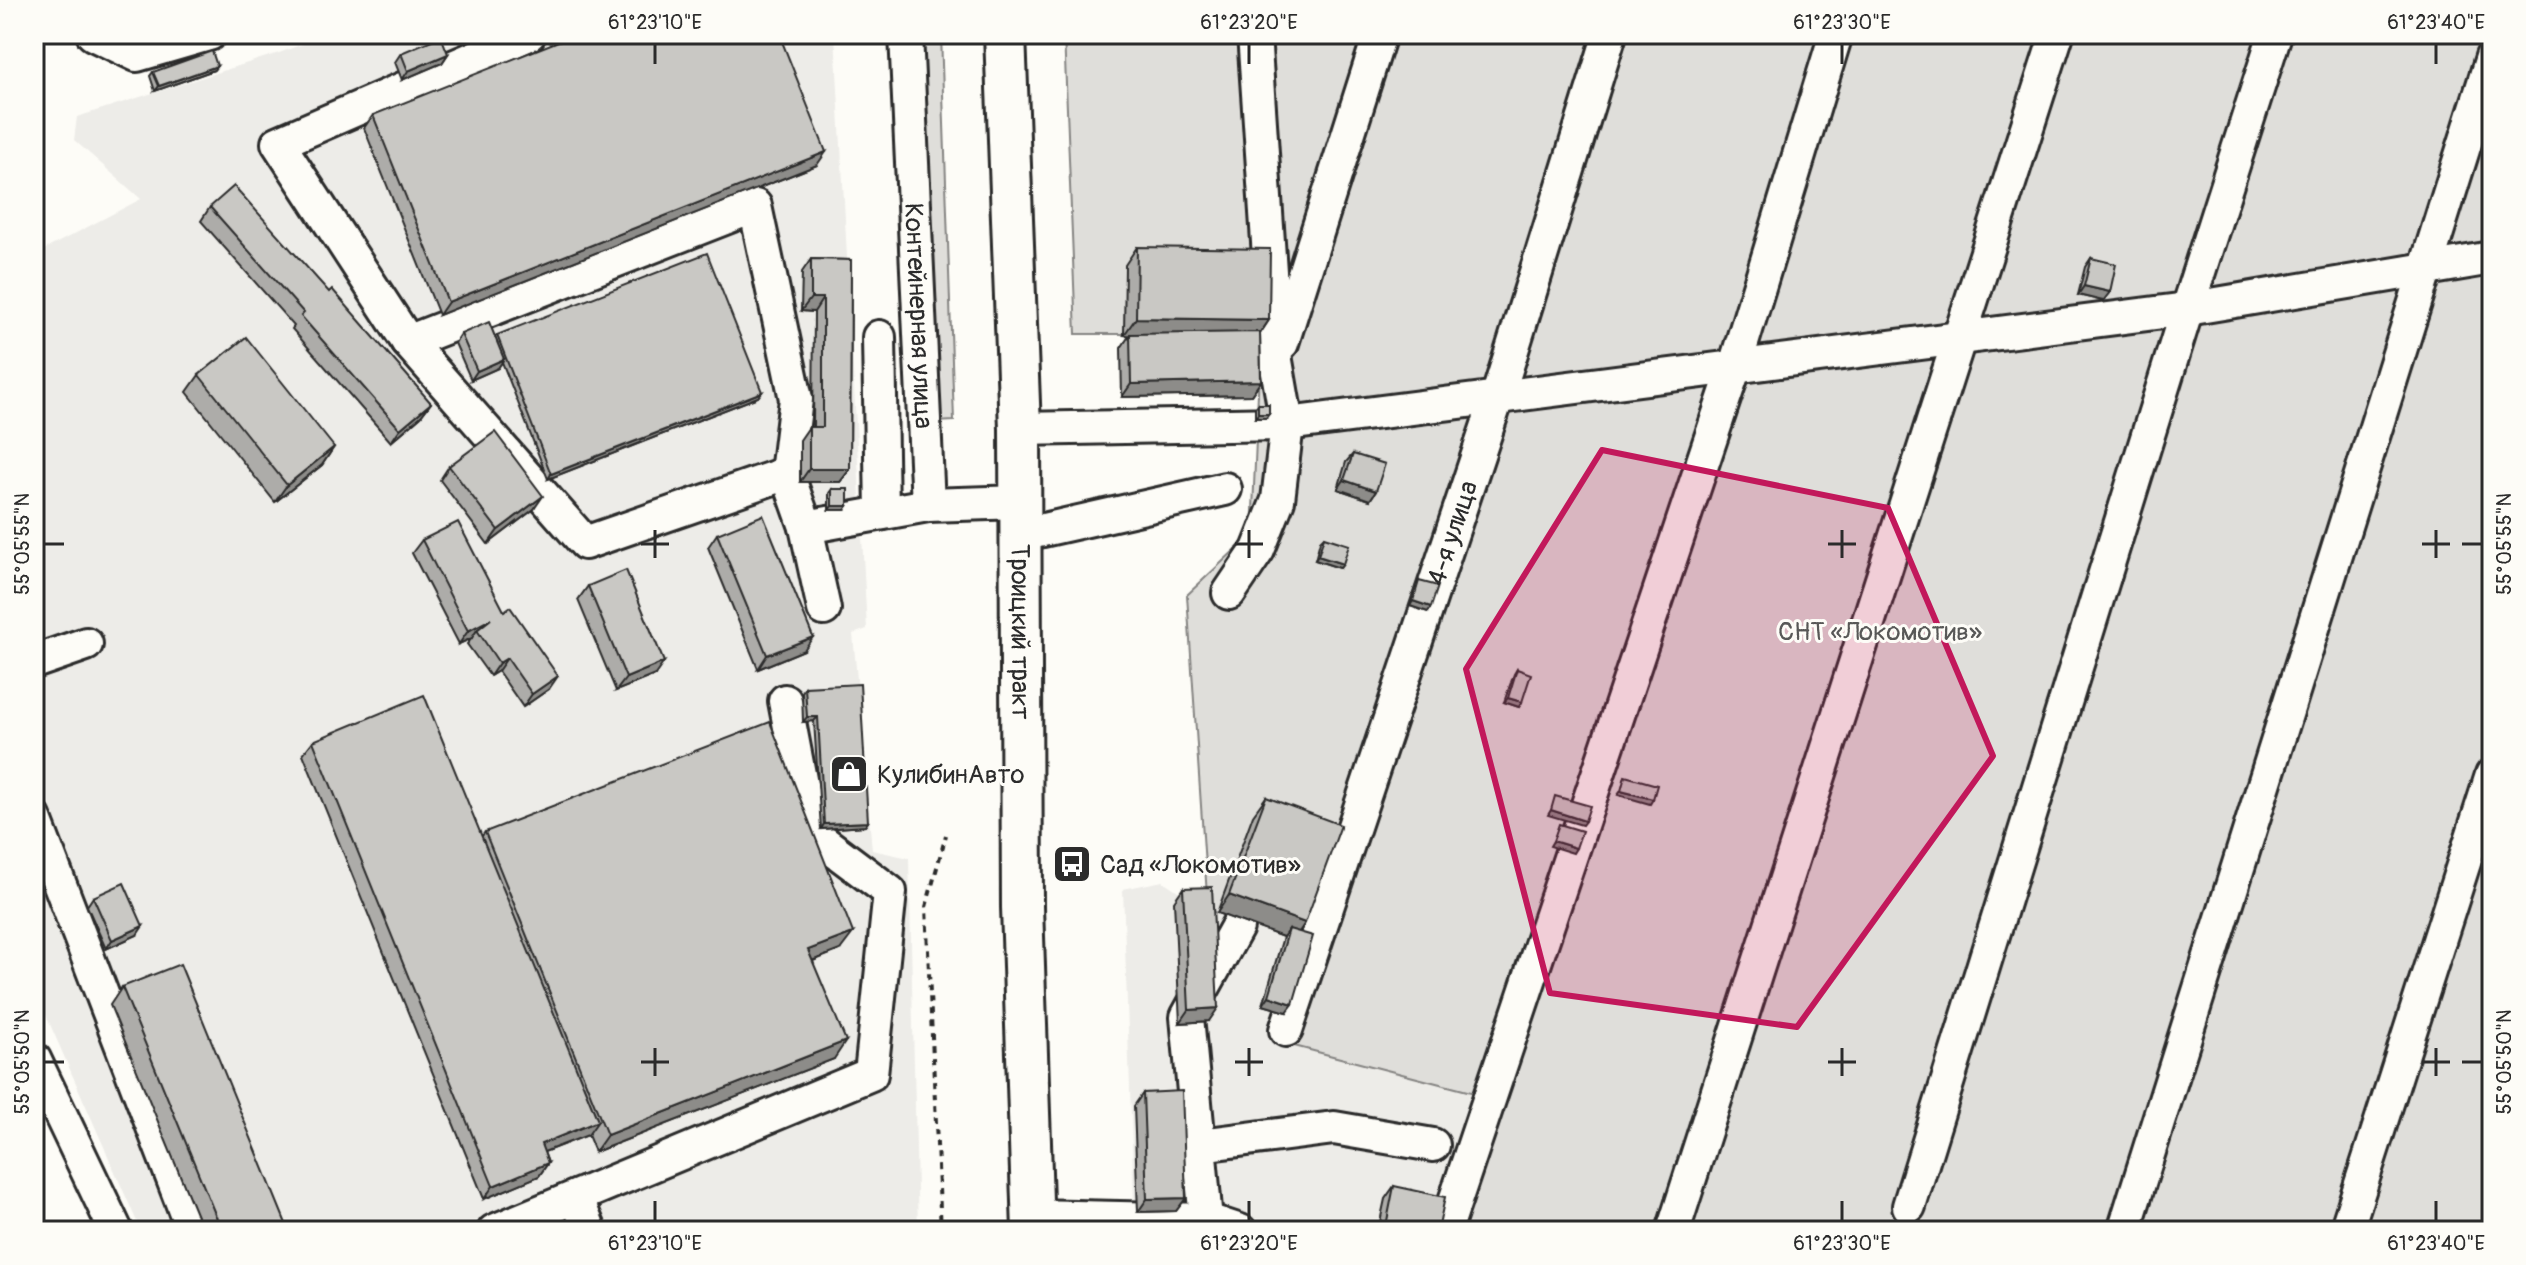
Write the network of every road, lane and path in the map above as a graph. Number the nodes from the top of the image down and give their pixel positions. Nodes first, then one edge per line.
1 (93, 34) edge
2 (209, 34) edge
3 (529, 34) edge
4 (906, 34) edge
5 (1005, 34) edge
6 (1254, 34) edge
7 (1380, 34) edge
8 (1610, 34) edge
9 (1836, 34) edge
10 (2057, 34) edge
11 (2275, 34) edge
12 (2492, 57) edge
13 (2492, 258) edge
14 (2424, 268) junction
15 (2187, 309) junction
16 (879, 337) dead end
17 (1961, 337) junction
18 (408, 342) junction
19 (1276, 361) junction
20 (1735, 366) junction
21 (1498, 395) junction
22 (1287, 424) junction
23 (1020, 429) junction
24 (787, 473) junction
25 (1225, 489) dead end
26 (928, 505) junction
27 (882, 513) junction
28 (1021, 519) junction
29 (806, 527) junction
30 (1229, 593) dead end
31 (824, 609) dead end
32 (86, 644) dead end
33 (34, 662) edge
34 (785, 701) dead end
35 (2492, 775) edge
36 (34, 817) edge
37 (946, 835) dead end
38 (1237, 927) dead end
39 (1286, 1030) dead end
40 (34, 1059) edge
41 (1200, 1145) junction
42 (1433, 1145) dead end
43 (576, 1197) junction
44 (1909, 1206) dead end
45 (1032, 1224) edge
46 (1207, 1226) edge
47 (116, 1231) edge
48 (193, 1231) edge
49 (494, 1231) edge
50 (590, 1231) edge
51 (941, 1231) edge
52 (1240, 1231) edge
53 (1445, 1231) edge
54 (1673, 1231) edge
55 (2124, 1231) edge
56 (2346, 1231) edge

1 - 2 street
3 - 18 street
4 - 26 street, Контейнерная улица
5 - 23 main road, Троицкий тракт
6 - 19 street
7 - 19 street
8 - 21 street, 4-я улица
9 - 20 street
10 - 17 street
11 - 15 street
12 - 14 street
13 - 14 street
14 - 15 street
14 - 55 street
15 - 17 street
15 - 44 street
16 - 27 street
17 - 20 street
17 - 54 street
18 - 24 street
18 - 24 street
19 - 22 street
20 - 21 street
20 - 53 street
21 - 22 street
21 - 39 street, 4-я улица
22 - 23 street
22 - 30 street
23 - 28 main road, Троицкий тракт
24 - 29 street
25 - 28 street
26 - 27 street
26 - 28 street
27 - 29 street
28 - 45 main road, Троицкий тракт
29 - 31 street
32 - 33 street
34 - 43 street
35 - 56 street
36 - 48 street
37 - 51 path
38 - 41 street
40 - 47 street
41 - 42 street
41 - 46 street
43 - 49 street
43 - 50 street
45 - 46 street
46 - 52 street

